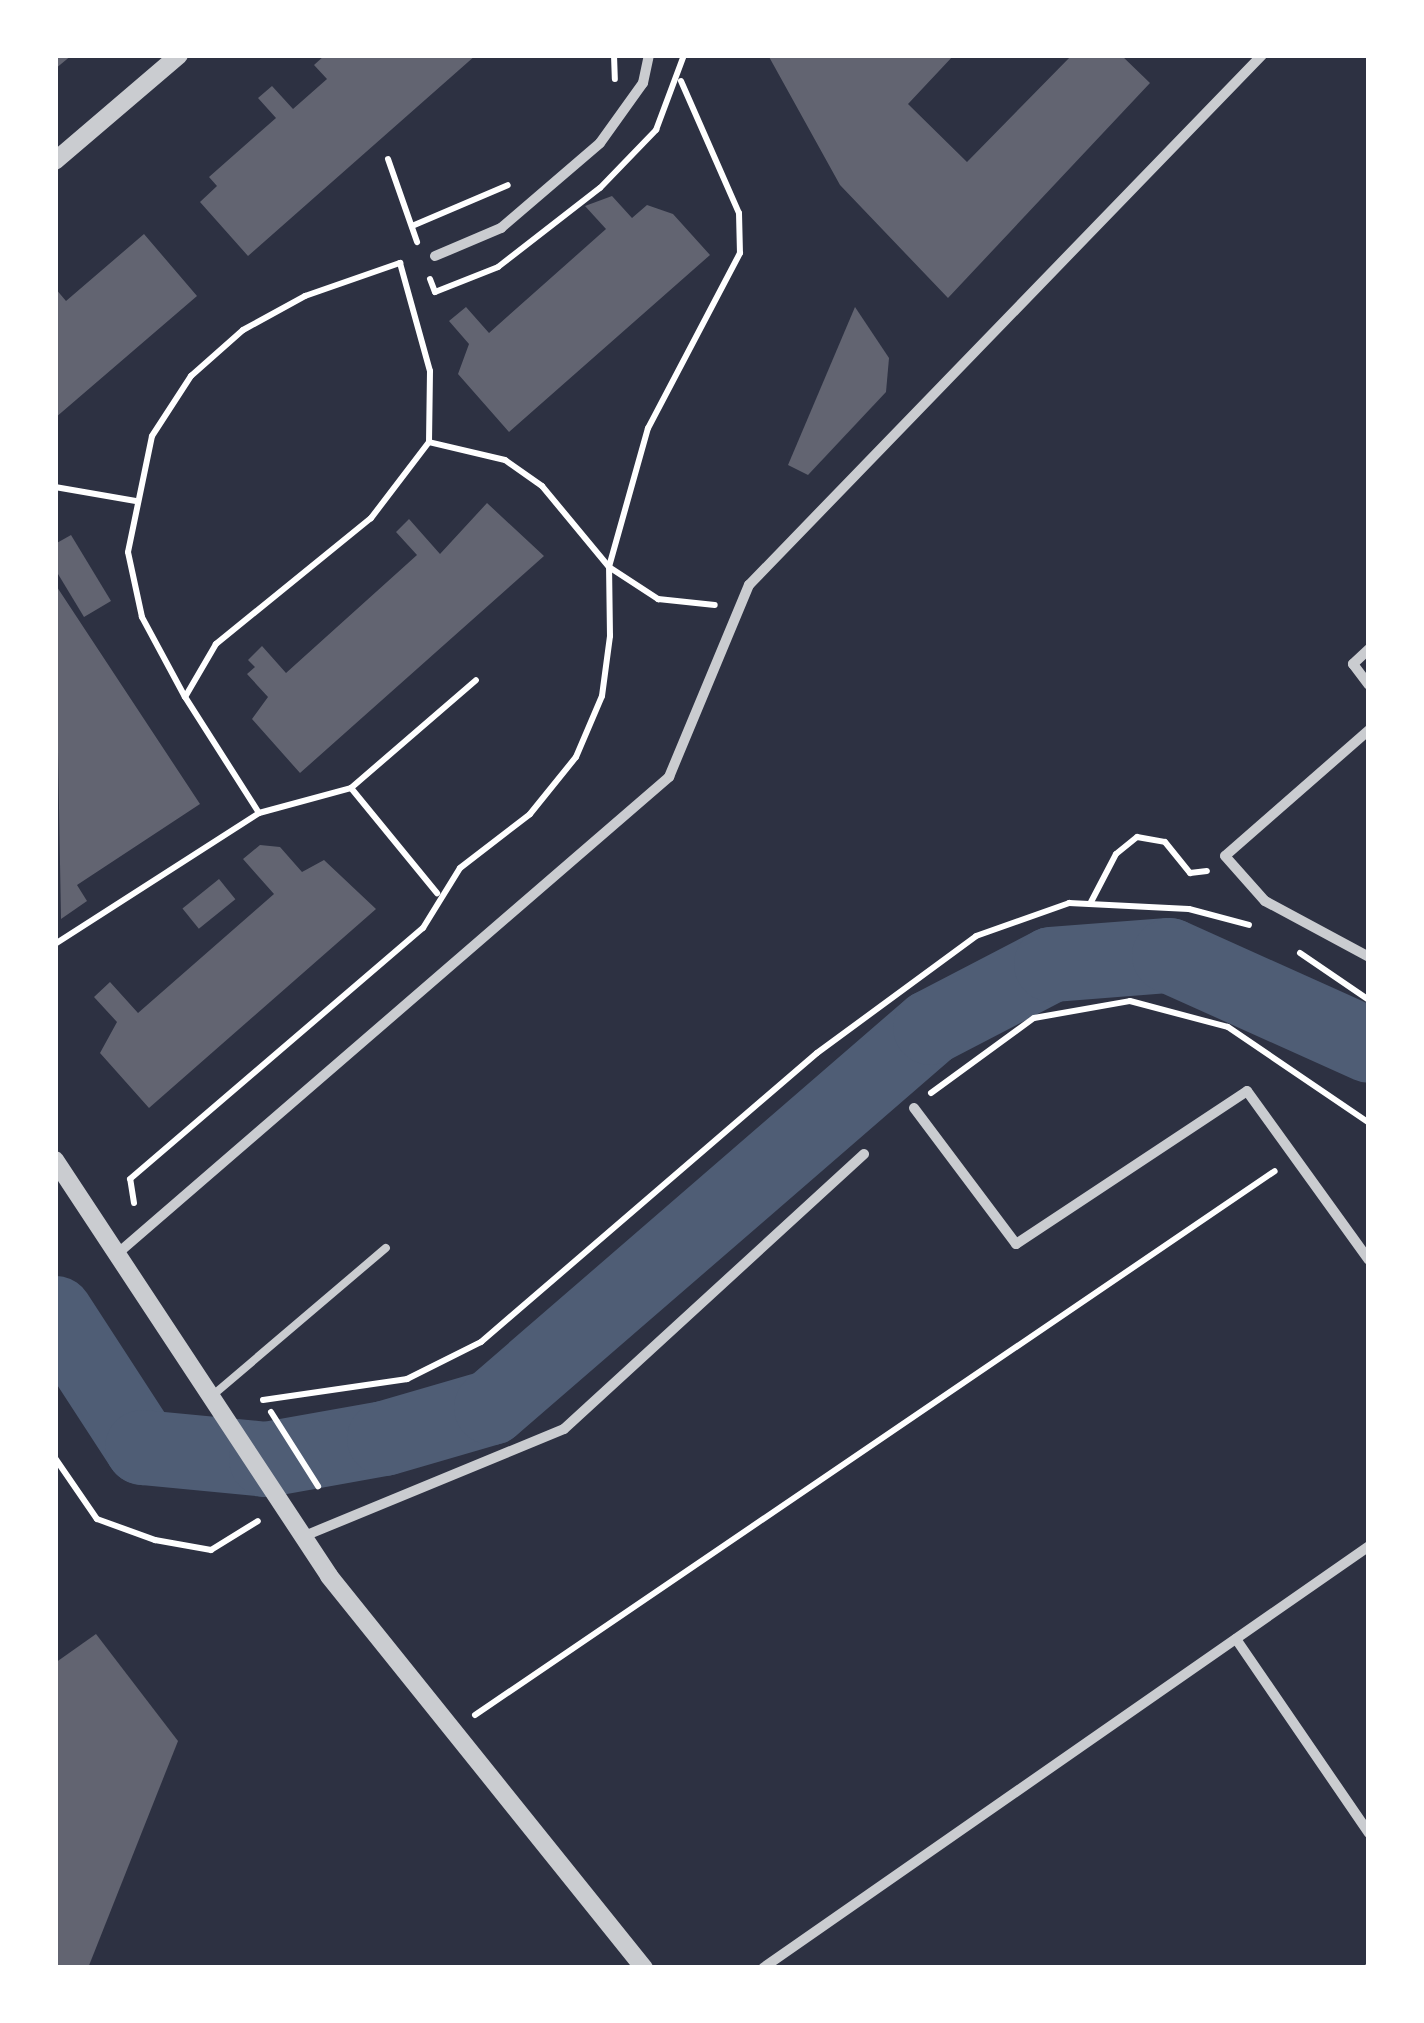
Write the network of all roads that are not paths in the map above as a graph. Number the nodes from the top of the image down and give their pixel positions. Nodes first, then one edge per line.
1 (179, 55) edge
2 (649, 55) edge
3 (1262, 55) edge
4 (55, 161) edge
5 (435, 256) dead end
6 (1369, 649) edge
7 (1369, 685) edge
8 (1369, 730) edge
9 (1369, 957) edge
10 (914, 1108) road end
11 (864, 1154) dead end
12 (55, 1160) edge
13 (386, 1248) dead end
14 (116, 1255) junction
15 (1369, 1260) edge
16 (212, 1395) junction
17 (302, 1537) junction
18 (1369, 1546) edge
19 (1236, 1640) junction
20 (1369, 1832) edge
21 (644, 1968) edge
22 (763, 1968) edge

1 - 4 street
2 - 5 street
3 - 14 street
6 - 7 street
8 - 9 street
10 - 15 street
11 - 17 street
12 - 14 street
13 - 16 lane
14 - 16 street
16 - 17 street
17 - 21 street
18 - 19 street
19 - 20 street
19 - 22 street

